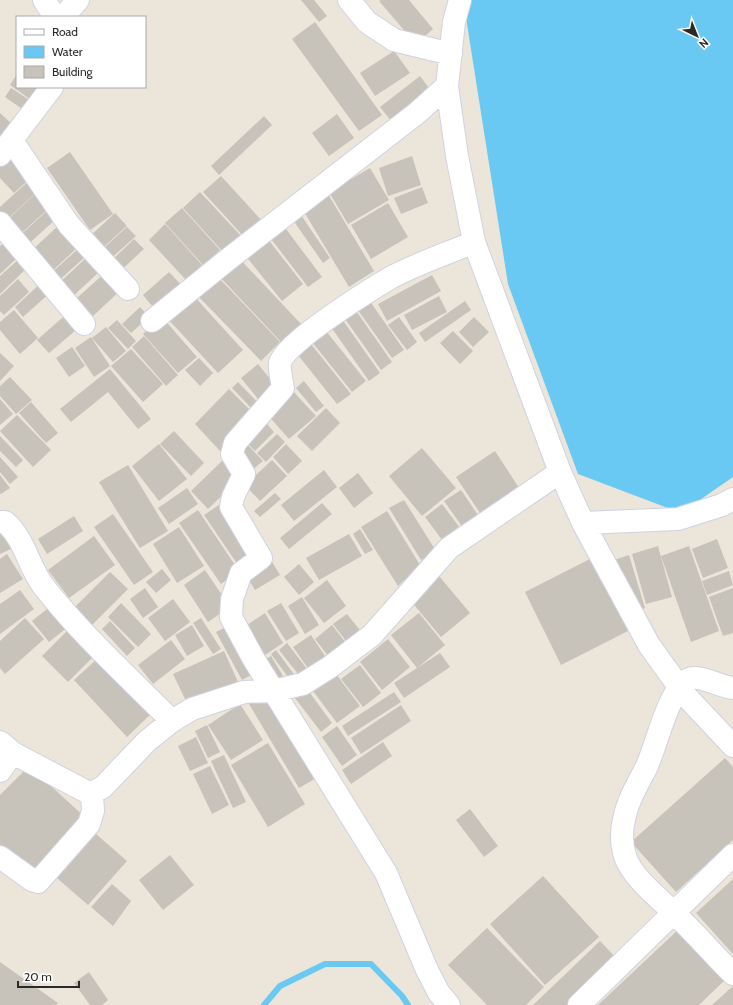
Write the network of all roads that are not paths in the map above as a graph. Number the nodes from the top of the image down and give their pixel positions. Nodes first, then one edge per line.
1 (44, 0) edge
2 (78, 0) edge
3 (349, 0) edge
4 (460, 0) edge
5 (54, 16) edge
6 (64, 16) edge
7 (451, 54) junction
8 (447, 86) junction
9 (51, 88) edge
10 (6, 148) edge
11 (0, 223) edge
12 (474, 242) junction
13 (128, 289) dead end
14 (152, 321) dead end
15 (84, 324) dead end
16 (560, 472) junction
17 (733, 500) edge
18 (0, 522) edge
19 (583, 523) junction
20 (680, 688) junction
21 (733, 688) edge
22 (273, 691) junction
23 (172, 721) junction
24 (733, 746) edge
25 (6, 748) edge
26 (0, 771) edge
27 (92, 793) junction
28 (733, 855) edge
29 (0, 857) edge
30 (674, 913) junction
31 (733, 974) edge
32 (448, 1005) edge
33 (579, 1005) edge

1 - 5 street
2 - 6 street
3 - 7 street
4 - 7 street
7 - 8 street
8 - 12 street
8 - 14 street
9 - 10 street
10 - 13 street
11 - 15 street
12 - 16 street
12 - 22 street
16 - 19 street
16 - 22 street
17 - 19 street
18 - 23 street
19 - 20 street
20 - 21 street
20 - 24 street
20 - 30 street
22 - 23 street
22 - 32 street
23 - 27 street
25 - 26 street
25 - 27 street
27 - 29 street
28 - 30 street
30 - 31 street
30 - 33 street

